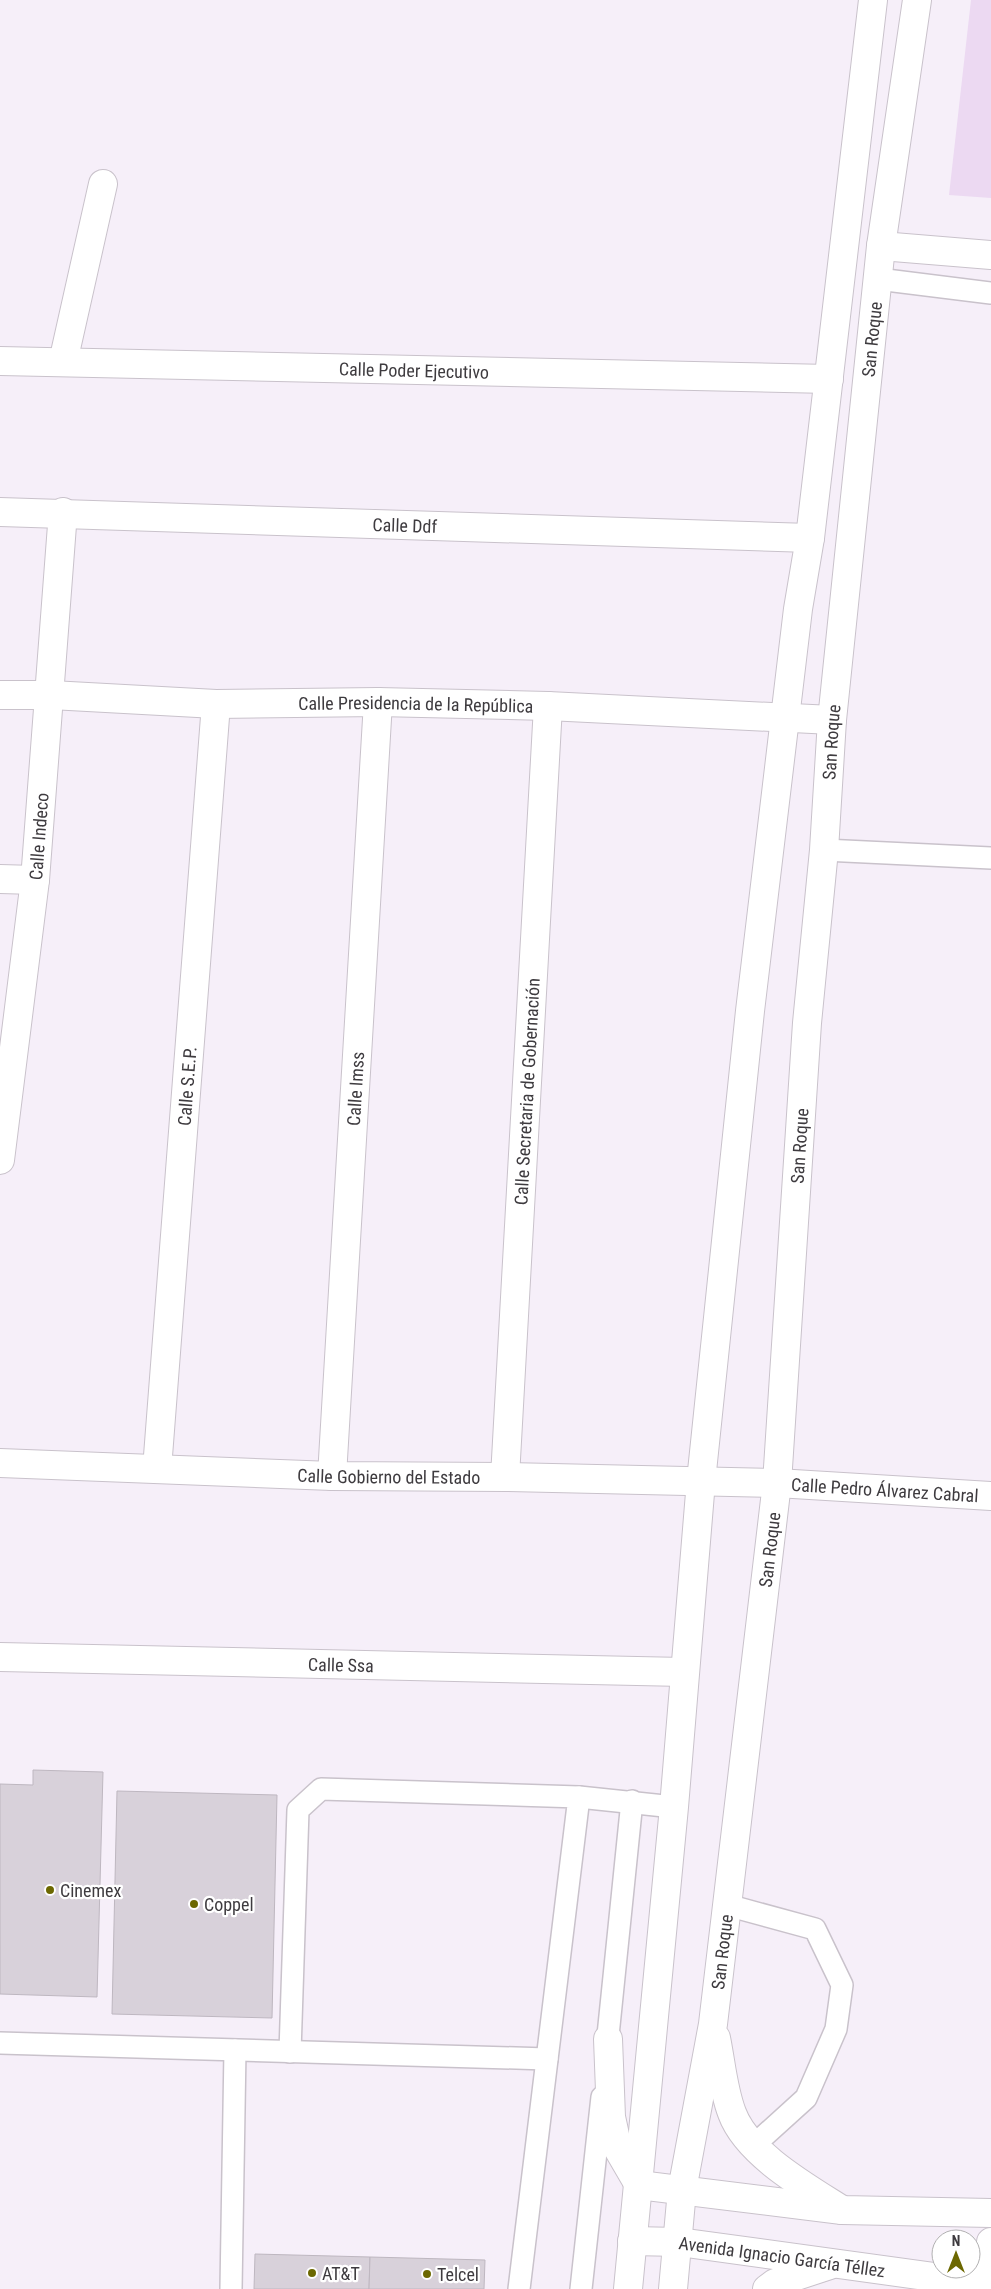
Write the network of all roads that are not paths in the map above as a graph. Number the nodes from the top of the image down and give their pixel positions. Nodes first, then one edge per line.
1 (873, 0) edge
2 (917, 0) edge
3 (103, 184) dead end
4 (881, 246) junction
5 (991, 255) edge
6 (878, 279) junction
7 (991, 293) edge
8 (0, 361) edge
9 (64, 362) junction
10 (828, 379) junction
11 (0, 512) edge
12 (64, 512) junction
13 (810, 538) junction
14 (0, 695) edge
15 (51, 696) junction
16 (378, 702) junction
17 (216, 704) junction
18 (548, 706) junction
19 (785, 717) junction
20 (832, 720) junction
21 (824, 850) junction
22 (991, 858) edge
23 (0, 879) edge
24 (35, 880) junction
25 (0, 1160) edge
26 (0, 1463) edge
27 (157, 1469) junction
28 (332, 1476) junction
29 (505, 1477) junction
30 (701, 1481) junction
31 (777, 1483) junction
32 (991, 1496) edge
33 (0, 1657) edge
34 (684, 1672) junction
35 (579, 1797) junction
36 (632, 1801) junction
37 (674, 1807) junction
38 (727, 1905) junction
39 (713, 2024) junction
40 (608, 2039) junction
41 (0, 2043) edge
42 (235, 2050) junction
43 (290, 2052) junction
44 (547, 2059) junction
45 (753, 2146) junction
46 (639, 2185) junction
47 (682, 2190) junction
48 (842, 2210) junction
49 (991, 2213) edge
50 (632, 2241) junction
51 (679, 2242) junction
52 (991, 2242) edge
53 (830, 2265) junction
54 (989, 2286) edge
55 (626, 2287) edge
56 (231, 2289) edge
57 (519, 2289) edge
58 (581, 2289) edge
59 (673, 2289) edge
60 (767, 2289) edge

1 - 10 street
2 - 4 street, San Roque
3 - 9 street
4 - 5 street
4 - 6 street, San Roque
6 - 7 lane
6 - 20 street, San Roque
8 - 9 street, Calle Poder Ejecutivo
9 - 10 street, Calle Poder Ejecutivo
10 - 13 street
11 - 12 street, Calle Ddf
12 - 13 street, Calle Ddf
12 - 15 street, Calle Indeco
13 - 19 street
14 - 15 street, Calle Presidencia de la República
15 - 17 street, Calle Presidencia de la República
15 - 24 street, Calle Indeco
16 - 17 street, Calle Presidencia de la República
16 - 18 street, Calle Presidencia de la República
16 - 28 street, Calle Imss
17 - 27 street, Calle S.E.P.
18 - 19 street, Calle Presidencia de la República
18 - 29 street, Calle Secretaria de Gobernación
19 - 20 street, Calle Presidencia de la República
19 - 30 street
20 - 21 street, San Roque
21 - 22 lane
21 - 31 street, San Roque
23 - 24 street
24 - 25 street, Calle Indeco
26 - 27 street, Calle Gobierno del Estado
27 - 28 street, Calle Gobierno del Estado
28 - 29 street, Calle Gobierno del Estado
29 - 30 street, Calle Gobierno del Estado
30 - 31 street, Calle Gobierno del Estado
30 - 34 street
31 - 32 street, Calle Pedro Álvarez Cabral
31 - 38 street, San Roque
33 - 34 street, Calle Ssa
34 - 37 street
35 - 36 lane
35 - 43 lane
35 - 44 lane
36 - 37 lane
36 - 40 lane
37 - 46 street
38 - 39 street, San Roque
38 - 45 lane
39 - 45 street
39 - 47 street, San Roque
40 - 46 street
40 - 58 lane
41 - 42 lane
42 - 43 lane
42 - 56 lane
43 - 44 lane
44 - 57 lane
45 - 48 street
46 - 47 street
46 - 50 street
47 - 48 street
47 - 51 street, San Roque
48 - 49 street
50 - 51 street, Avenida Ignacio García Téllez
50 - 55 street
51 - 53 street, Avenida Ignacio García Téllez
51 - 59 street, San Roque
52 - 54 street
53 - 54 street, Avenida Ignacio García Téllez
53 - 60 street

